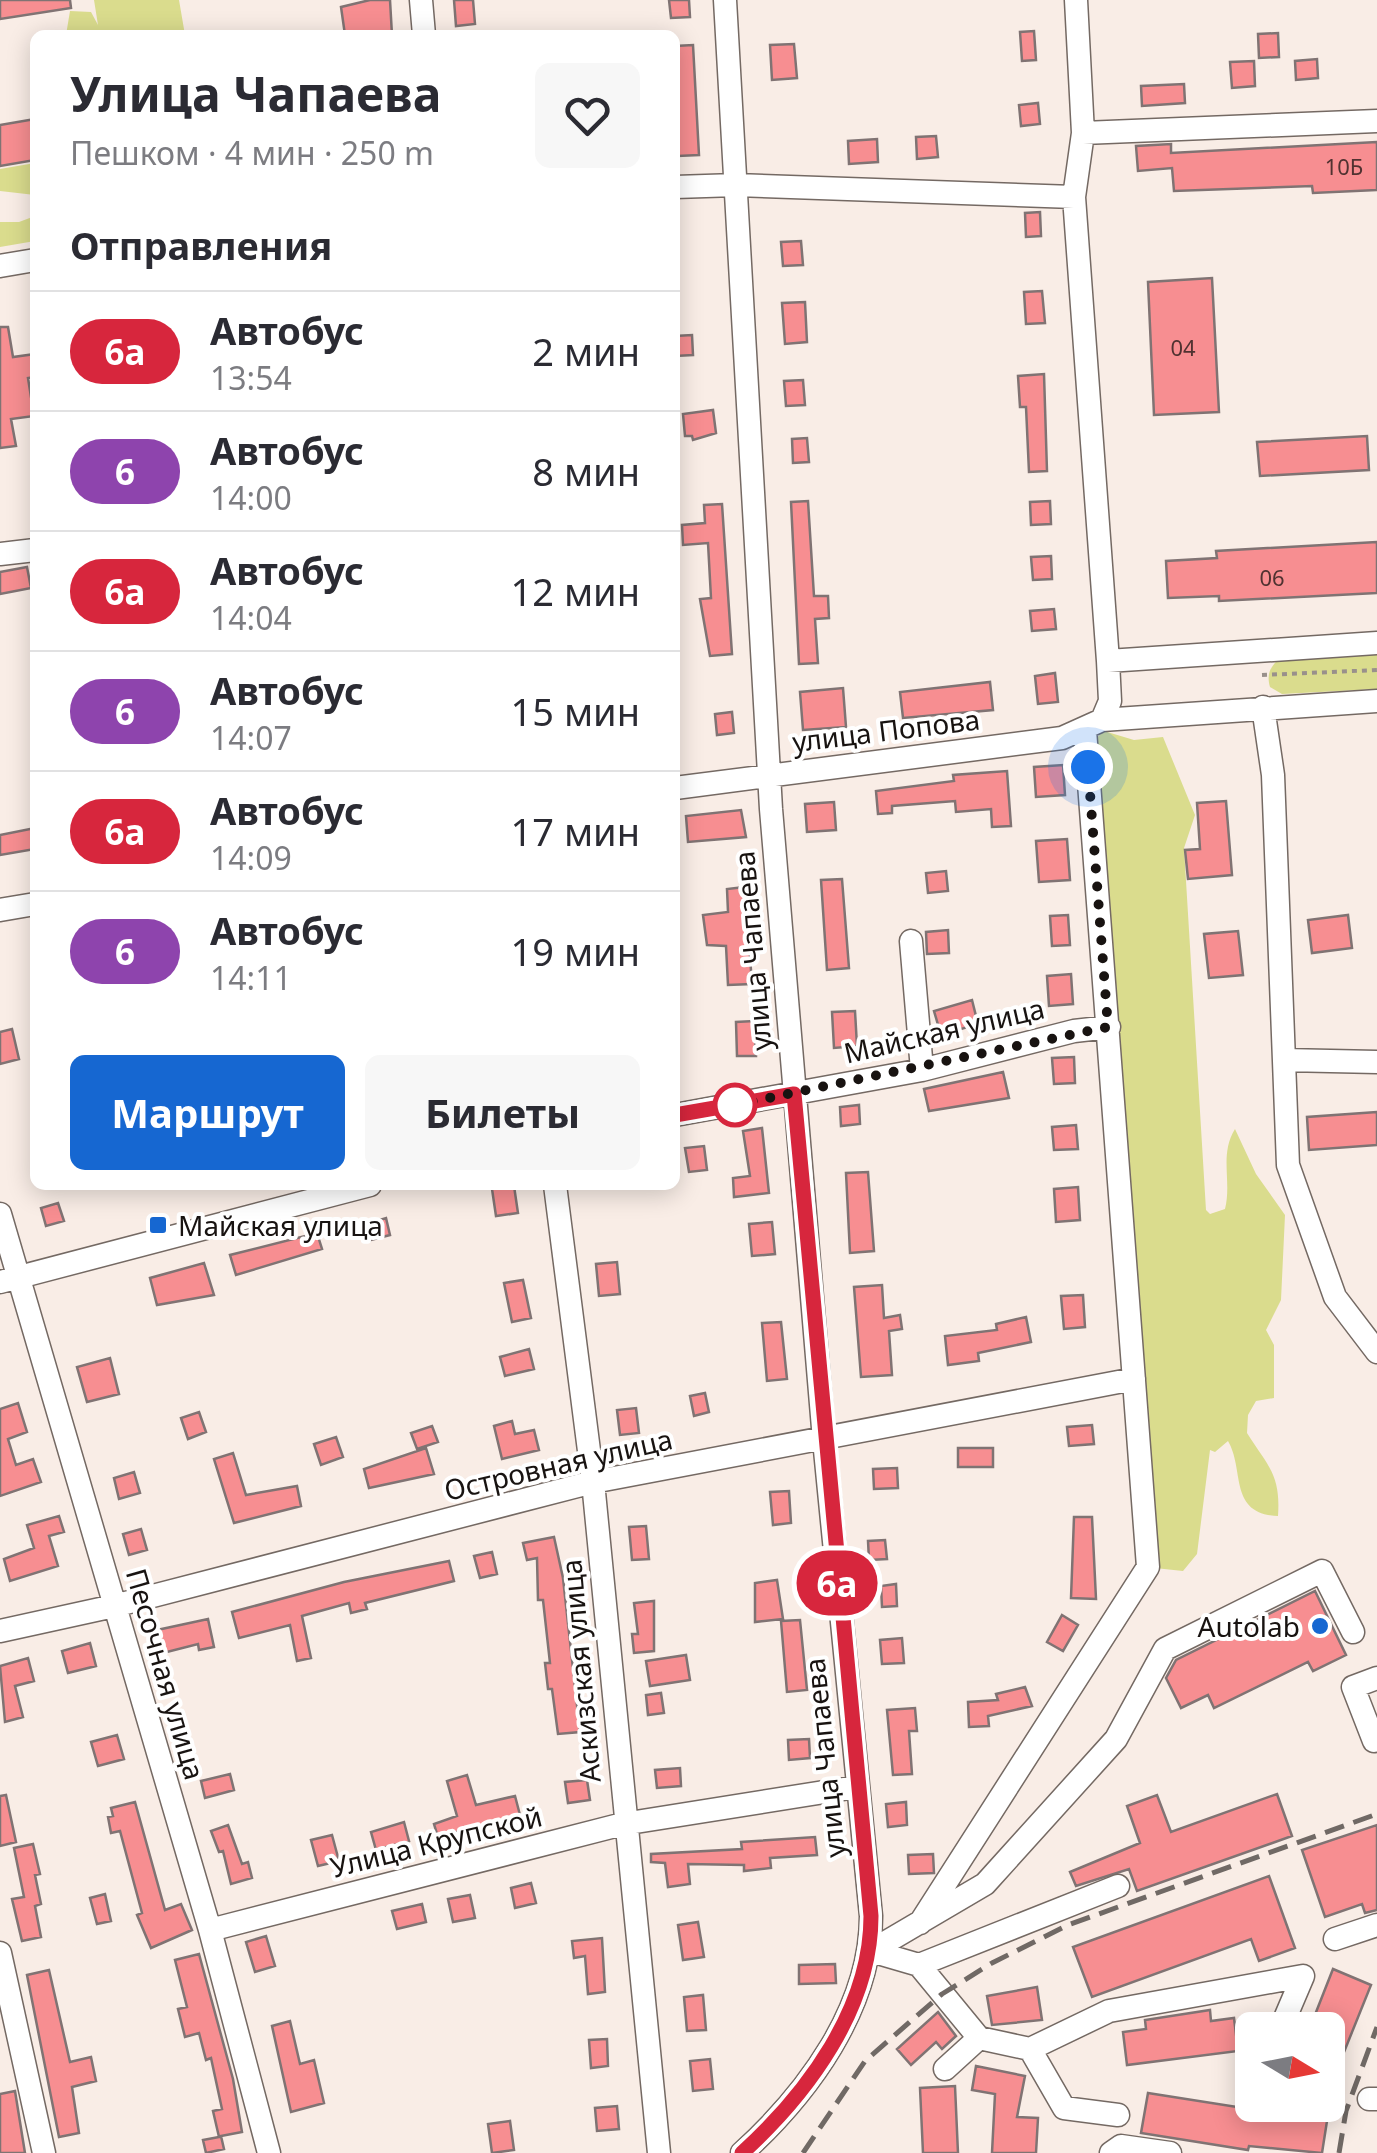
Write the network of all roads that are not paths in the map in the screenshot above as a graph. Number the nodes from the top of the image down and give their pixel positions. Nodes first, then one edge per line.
1 (420, 0) edge
2 (724, 0) edge
3 (1076, 0) edge
4 (423, 30) edge
5 (1377, 121) edge
6 (1083, 133) junction
7 (736, 185) junction
8 (680, 188) edge
9 (1074, 198) junction
10 (30, 261) edge
11 (0, 266) edge
12 (30, 551) edge
13 (0, 554) edge
14 (1377, 643) edge
15 (1108, 661) junction
16 (1377, 700) edge
17 (1262, 707) junction
18 (1093, 725) junction
19 (768, 775) junction
20 (680, 787) edge
21 (30, 905) edge
22 (0, 910) edge
23 (911, 940) dead end
24 (1108, 1027) junction
25 (1284, 1060) junction
26 (1377, 1062) edge
27 (922, 1070) junction
28 (794, 1094) junction
29 (680, 1114) edge
30 (351, 1190) edge
31 (556, 1190) edge
32 (0, 1214) edge
33 (10, 1280) edge
34 (1377, 1352) edge
35 (1134, 1379) junction
36 (824, 1440) junction
37 (593, 1482) junction
38 (114, 1606) junction
39 (0, 1631) edge
40 (1353, 1632) dead end
41 (1377, 1678) edge
42 (1376, 1744) edge
43 (856, 1786) junction
44 (624, 1824) junction
45 (1118, 1886) dead end
46 (920, 1923) junction
47 (1377, 1925) edge
48 (210, 1930) junction
49 (1335, 1939) dead end
50 (871, 1951) junction
51 (0, 1952) edge
52 (919, 1966) junction
53 (1288, 2012) edge
54 (980, 2038) junction
55 (1030, 2049) junction
56 (945, 2070) dead end
57 (780, 2114) junction
58 (1118, 2114) dead end
59 (44, 2153) edge
60 (270, 2153) edge
61 (659, 2153) edge
62 (742, 2153) edge
63 (763, 2153) edge
64 (1111, 2153) edge
65 (1170, 2153) edge

1 - 4 street
2 - 7 street, улица Чапаева
3 - 6 street
5 - 6 street
6 - 9 street
7 - 8 street
7 - 9 street
7 - 19 street, улица Чапаева
9 - 15 street
10 - 11 street
12 - 13 street
14 - 15 street
15 - 18 street
16 - 17 street, улица Попова
17 - 18 street, улица Попова
17 - 25 street
18 - 19 street, улица Попова
18 - 24 street
19 - 20 street, улица Попова
19 - 28 street, улица Чапаева
21 - 22 street
23 - 27 street
24 - 27 street, Майская улица
24 - 35 street
25 - 26 street
25 - 34 street
27 - 28 street, Майская улица
28 - 29 street, Майская улица
28 - 36 street, улица Чапаева
30 - 33 street
31 - 37 street, Аскизская улица
32 - 33 street, Песочная улица
33 - 38 street, Песочная улица
35 - 36 street, Островная улица
35 - 46 street
36 - 37 street, Островная улица
36 - 43 street, улица Чапаева
37 - 38 street, Островная улица
37 - 44 street, Аскизская улица
38 - 39 street, Островная улица
38 - 48 street, Песочная улица
40 - 46 street
41 - 42 street
43 - 44 street, Улица Крупской
43 - 50 street, улица Чапаева
44 - 48 street, Улица Крупской
44 - 61 street, Аскизская улица
45 - 52 street
46 - 50 street
47 - 49 street
48 - 60 street, Песочная улица
50 - 52 street
50 - 57 street, улица Чапаева
51 - 59 street
52 - 54 street
53 - 55 street
54 - 55 street
54 - 56 street
55 - 58 street
57 - 62 street, улица Чапаева
57 - 63 street
64 - 65 street

